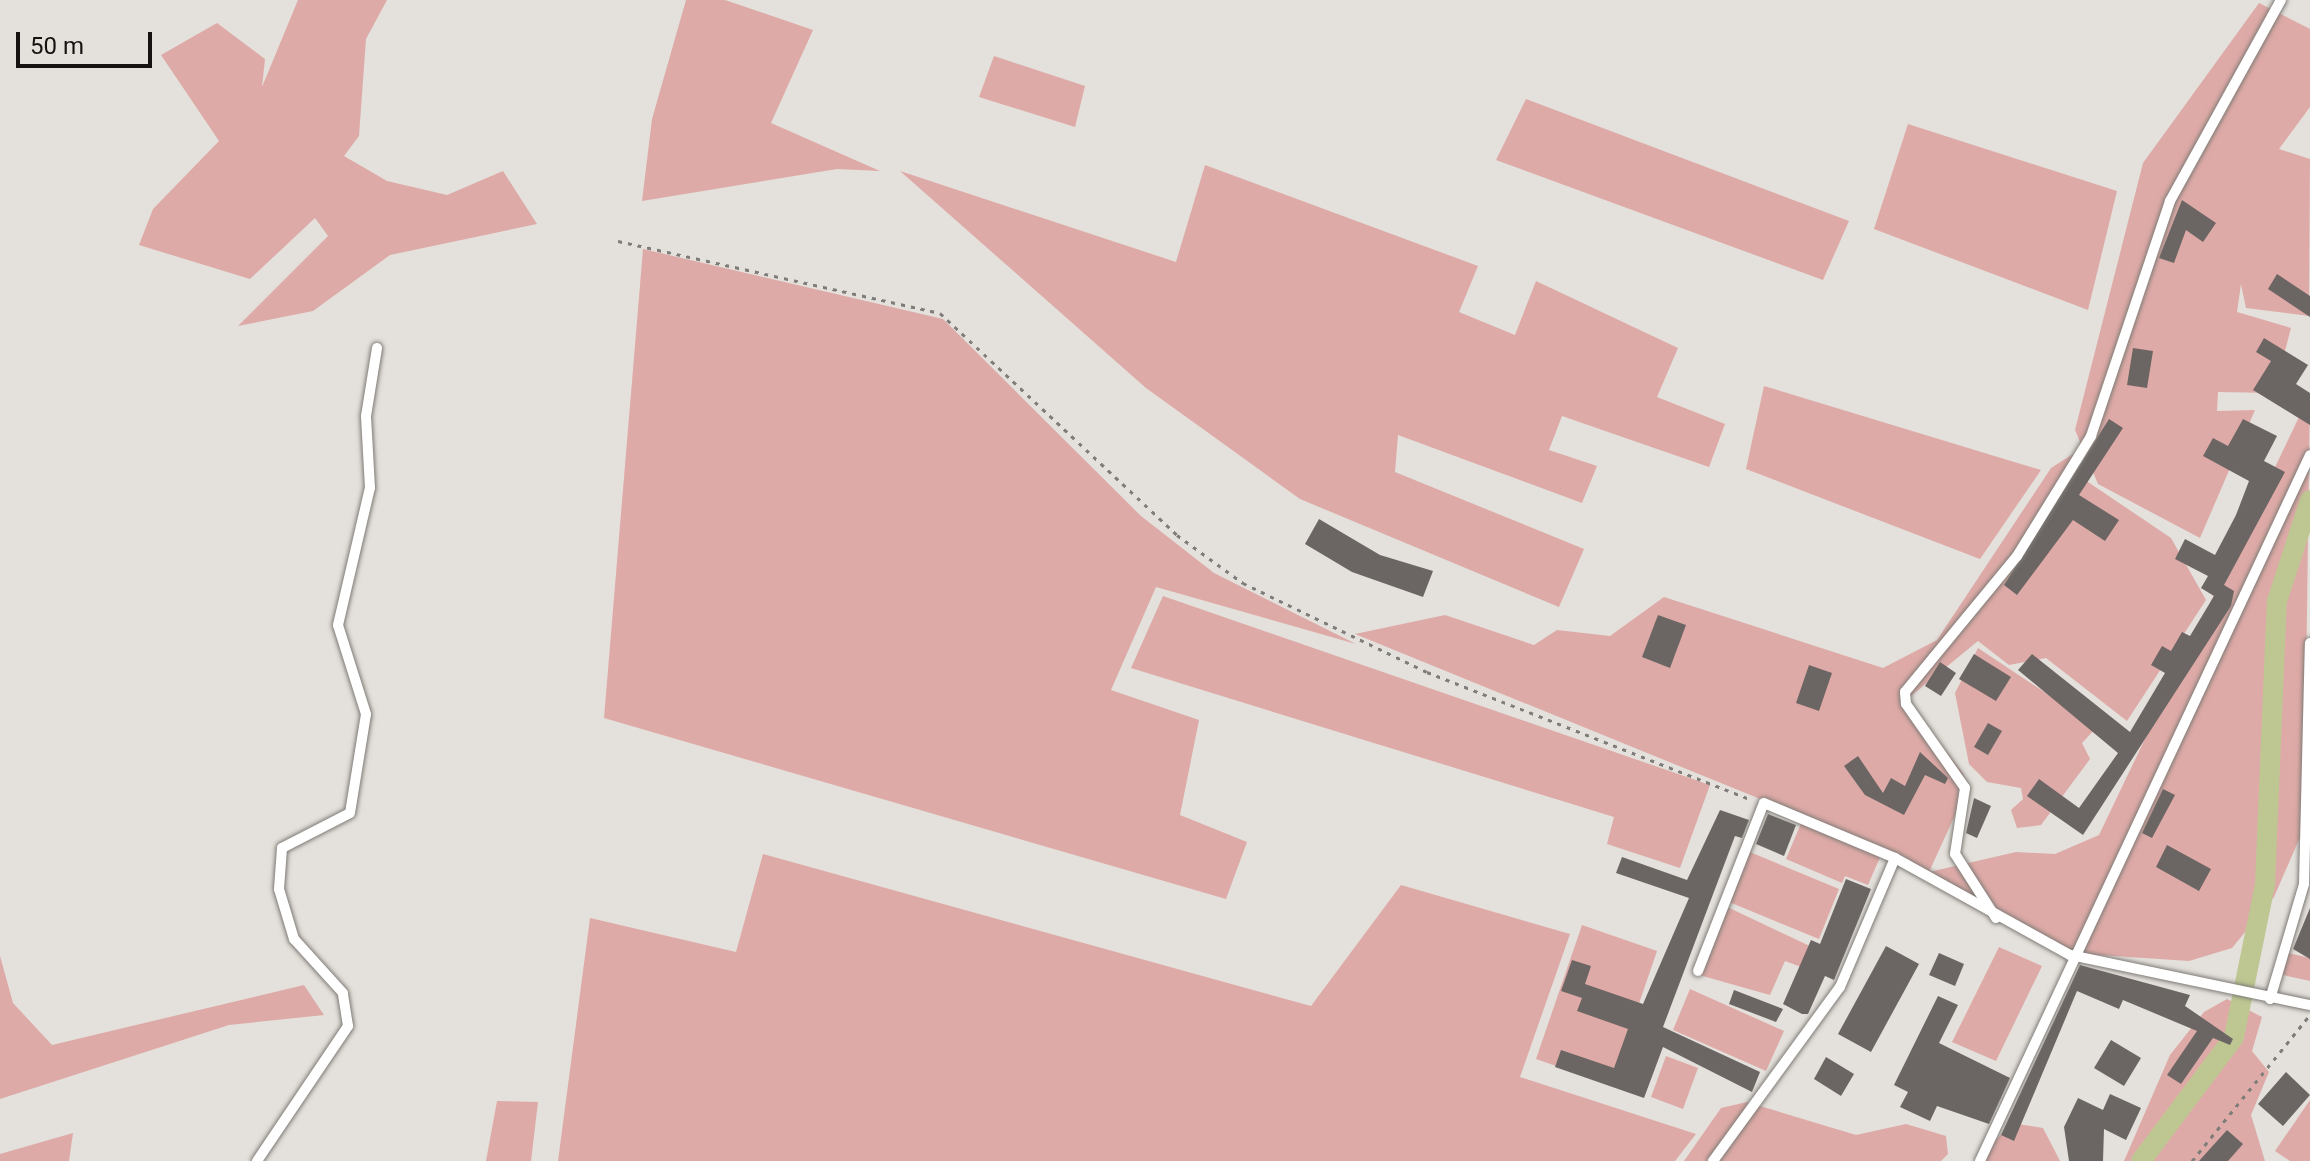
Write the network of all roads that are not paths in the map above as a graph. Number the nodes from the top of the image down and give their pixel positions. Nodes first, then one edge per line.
1 (2281, 0) edge
2 (377, 348) dead end
3 (2310, 455) edge
4 (2310, 643) edge
5 (1895, 858) junction
6 (1996, 918) junction
7 (2070, 955) junction
8 (1698, 971) dead end
9 (2267, 999) junction
10 (2310, 1005) edge
11 (257, 1161) edge
12 (1713, 1161) edge
13 (1980, 1161) edge

1 - 6 lane
2 - 11 lane
3 - 7 lane
4 - 9 lane
5 - 6 lane
5 - 8 lane
5 - 12 lane
6 - 7 lane
7 - 9 lane
7 - 13 lane
9 - 10 lane

